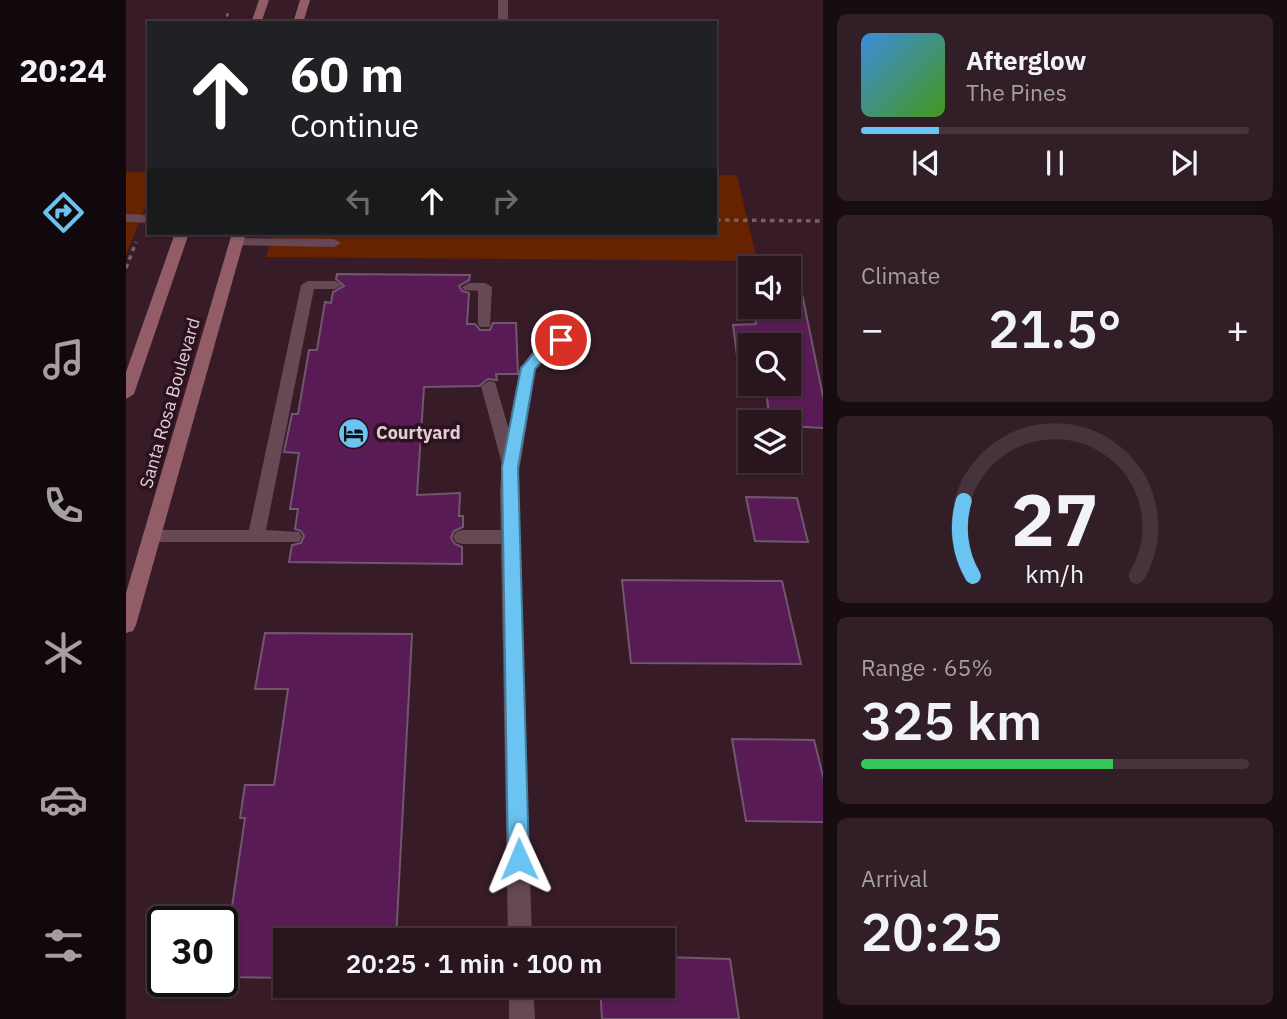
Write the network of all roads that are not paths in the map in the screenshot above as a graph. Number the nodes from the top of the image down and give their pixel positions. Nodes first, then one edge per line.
1 (264, 0) edge
2 (305, 0) edge
3 (503, 0) edge
4 (257, 21) edge
5 (299, 21) edge
6 (503, 21) edge
7 (126, 218) edge
8 (147, 219) edge
9 (181, 235) edge
10 (238, 237) edge
11 (334, 243) dead end
12 (335, 285) dead end
13 (469, 287) dead end
14 (485, 324) dead end
15 (561, 340) dead end
16 (489, 386) dead end
17 (126, 394) edge
18 (510, 467) junction
19 (152, 537) junction
20 (256, 537) junction
21 (293, 537) dead end
22 (462, 537) dead end
23 (511, 537) junction
24 (126, 625) edge
25 (520, 928) edge
26 (522, 998) edge
27 (522, 1019) edge

1 - 4 street
2 - 5 street
3 - 6 street
7 - 8 street
9 - 17 street
10 - 11 street
10 - 19 street, Santa Rosa Boulevard
12 - 20 street
13 - 14 street
15 - 18 street
16 - 18 street
18 - 23 street
19 - 20 street
19 - 24 street, Santa Rosa Boulevard
20 - 21 street
22 - 23 street
23 - 25 street
26 - 27 street

